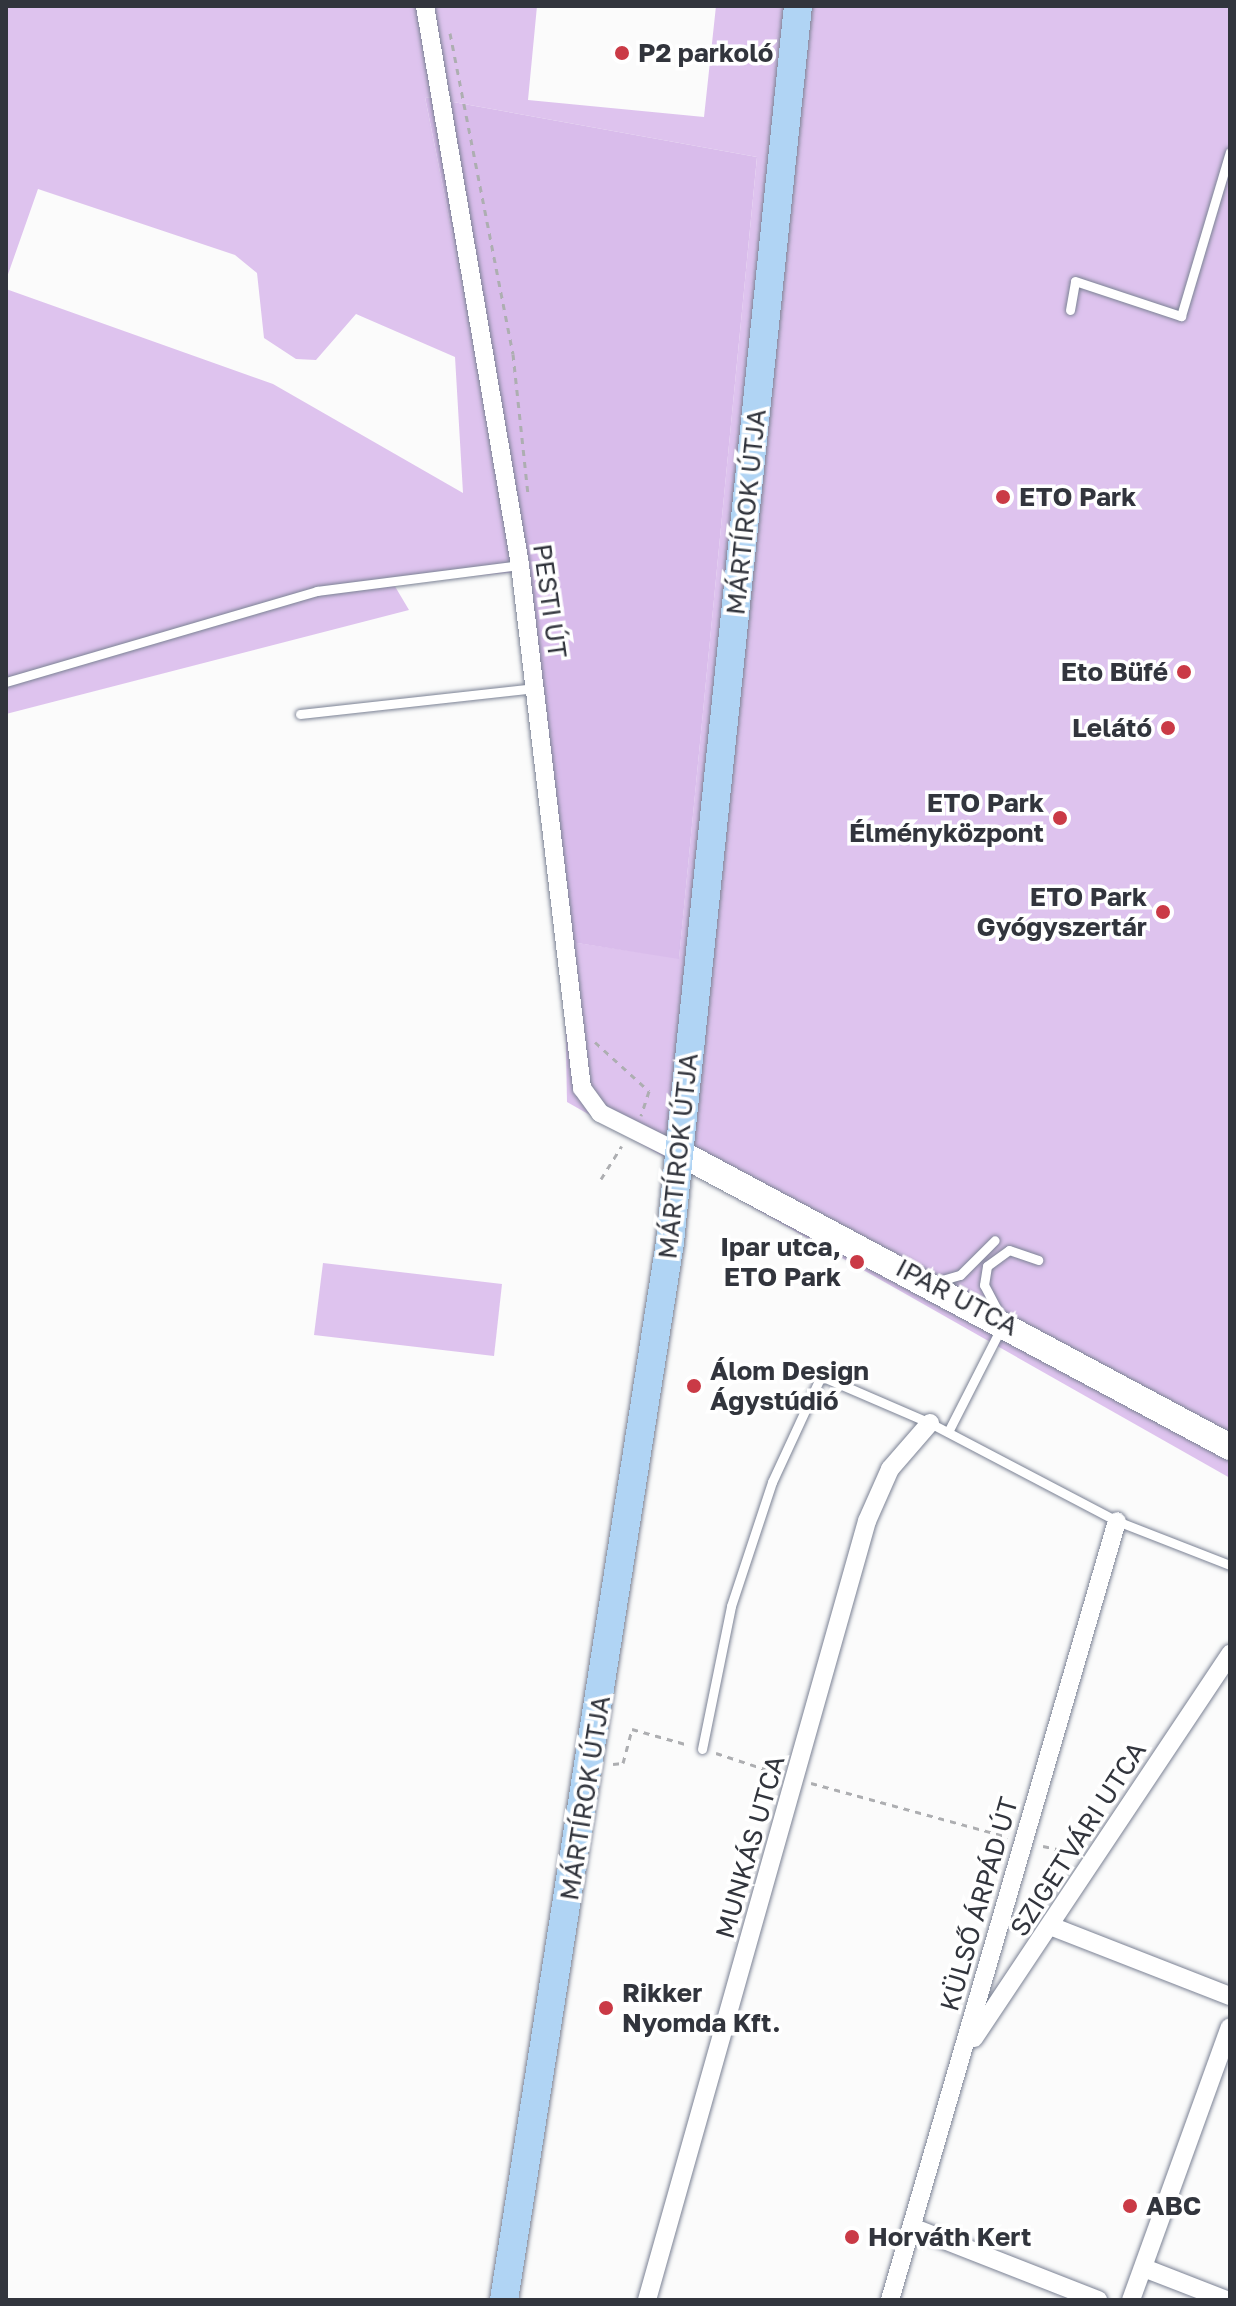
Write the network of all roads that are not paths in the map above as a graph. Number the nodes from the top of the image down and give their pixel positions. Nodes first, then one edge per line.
1 (425, 6) edge
2 (798, 6) edge
3 (1230, 152) edge
4 (1070, 310) dead end
5 (520, 565) junction
6 (6, 682) edge
7 (536, 688) junction
8 (300, 714) dead end
9 (680, 1153) junction
10 (995, 1240) dead end
11 (1038, 1260) dead end
12 (932, 1283) junction
13 (1004, 1322) junction
14 (930, 1423) junction
15 (948, 1432) junction
16 (1230, 1447) edge
17 (1117, 1521) junction
18 (1230, 1565) edge
19 (1230, 1654) edge
20 (702, 1749) road end
21 (1053, 1927) junction
22 (1230, 1996) edge
23 (1230, 2027) edge
24 (965, 2050) junction
25 (914, 2228) junction
26 (1144, 2268) junction
27 (504, 2300) edge
28 (647, 2300) edge
29 (890, 2300) edge
30 (1098, 2300) edge
31 (1131, 2300) edge
32 (1226, 2300) edge

1 - 5 street, PESTI ÚT
2 - 9 main road, MÁRTÍROK ÚTJA
3 - 4 lane
5 - 6 lane
5 - 7 street, PESTI ÚT
7 - 8 lane
7 - 9 street, PESTI ÚT
9 - 12 street, IPAR UTCA
9 - 27 main road, MÁRTÍROK ÚTJA
10 - 12 lane
11 - 13 lane
12 - 13 street, IPAR UTCA
13 - 15 lane
13 - 16 street, IPAR UTCA
14 - 15 lane
14 - 20 lane
14 - 28 street, MUNKÁS UTCA
15 - 17 lane
17 - 18 lane
17 - 24 street, KÜLSŐ ÁRPÁD ÚT
19 - 21 street, SZIGETVÁRI UTCA
21 - 22 street
21 - 24 street, SZIGETVÁRI UTCA
23 - 26 street
24 - 25 street, KÜLSŐ ÁRPÁD ÚT
25 - 29 street, KÜLSŐ ÁRPÁD ÚT
25 - 30 street
26 - 31 street
26 - 32 street

